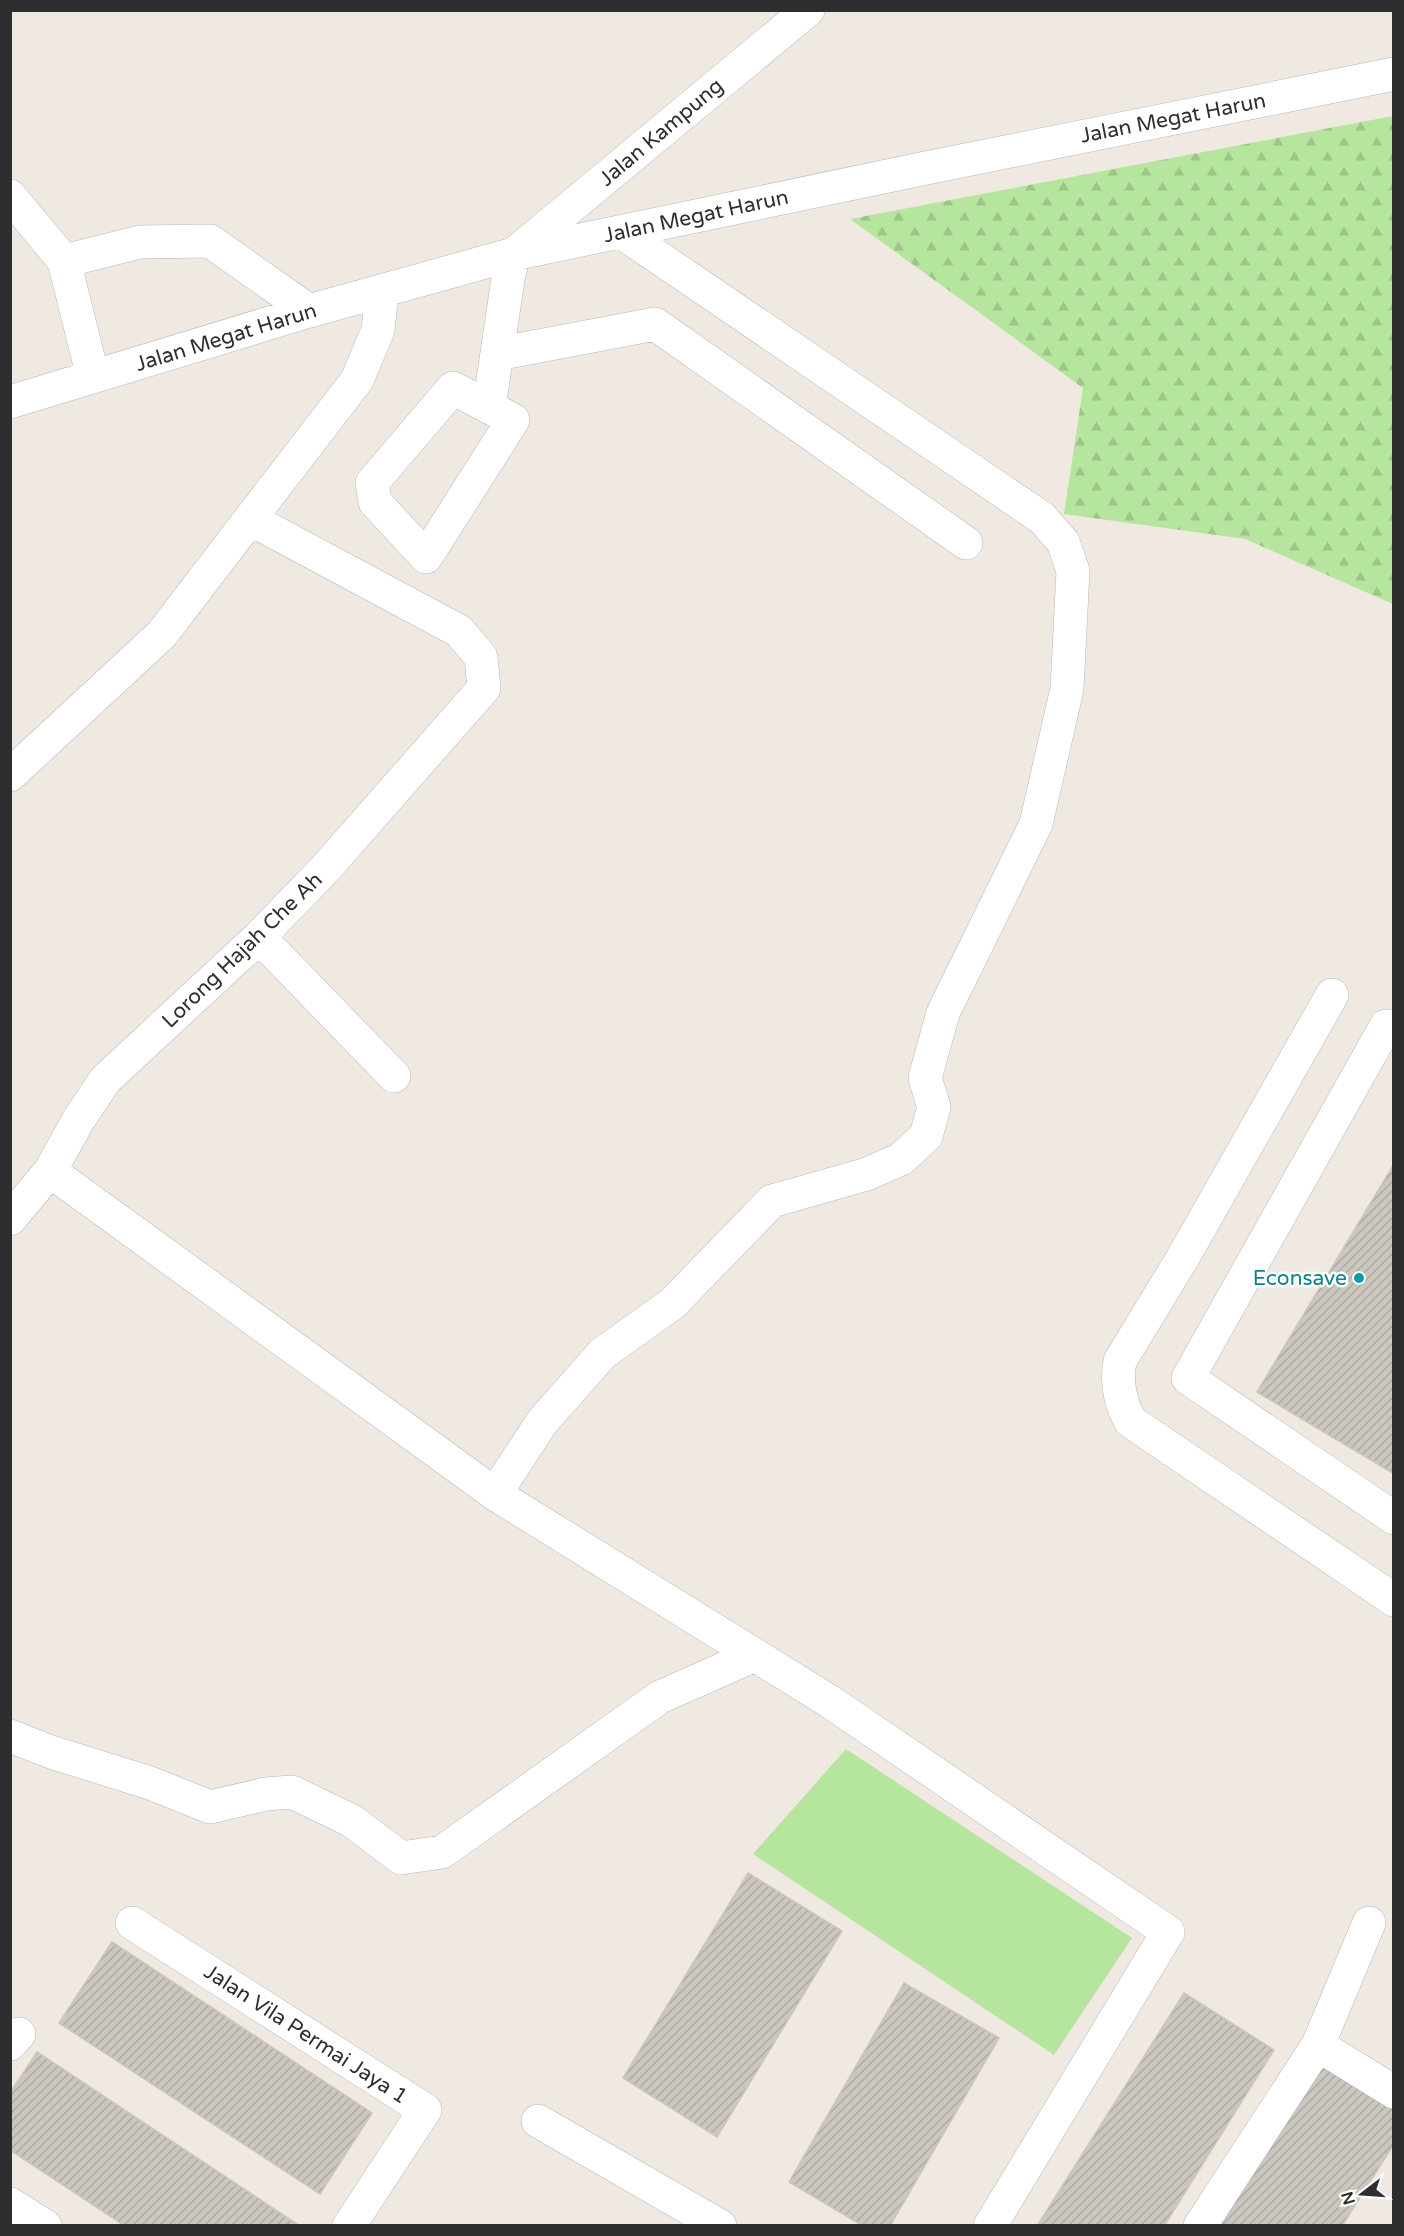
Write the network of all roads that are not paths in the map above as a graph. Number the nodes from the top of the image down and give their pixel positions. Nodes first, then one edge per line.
1 (808, 10) edge
2 (1394, 74) edge
3 (10, 196) edge
4 (621, 232) junction
5 (514, 254) junction
6 (64, 261) junction
7 (382, 292) junction
8 (309, 311) junction
9 (497, 354) junction
10 (93, 377) junction
11 (10, 402) edge
12 (489, 408) junction
13 (250, 519) junction
14 (966, 543) dead end
15 (10, 775) edge
16 (259, 937) junction
17 (1332, 995) dead end
18 (1394, 1031) edge
19 (394, 1076) dead end
20 (50, 1171) junction
21 (10, 1219) edge
22 (495, 1494) junction
23 (1394, 1518) edge
24 (1394, 1600) edge
25 (755, 1655) junction
26 (10, 1736) edge
27 (132, 1923) dead end
28 (1370, 1923) dead end
29 (1318, 2045) junction
30 (1394, 2092) edge
31 (538, 2121) dead end
32 (10, 2204) edge
33 (45, 2226) edge
34 (349, 2226) edge
35 (720, 2226) edge
36 (990, 2226) edge
37 (1200, 2226) edge

1 - 5 street, Jalan Kampung
2 - 4 street, Jalan Megat Harun
3 - 6 street
4 - 5 street, Jalan Megat Harun
4 - 22 street
5 - 7 street, Jalan Megat Harun
5 - 9 street
6 - 8 street
6 - 10 street
7 - 8 street, Jalan Megat Harun
7 - 13 street
8 - 10 street, Jalan Megat Harun
9 - 12 street
9 - 14 street
10 - 11 street, Jalan Megat Harun
12 - 12 street
13 - 15 street
13 - 16 street, Lorong Hajah Che Ah
16 - 19 street
16 - 20 street, Lorong Hajah Che Ah
17 - 24 street
18 - 23 street
20 - 21 street, Lorong Hajah Che Ah
20 - 22 street
22 - 25 street
25 - 26 street
25 - 36 street
27 - 34 street, Jalan Vila Permai Jaya 1
28 - 29 street
29 - 30 street
29 - 37 street
31 - 35 street
32 - 33 street

